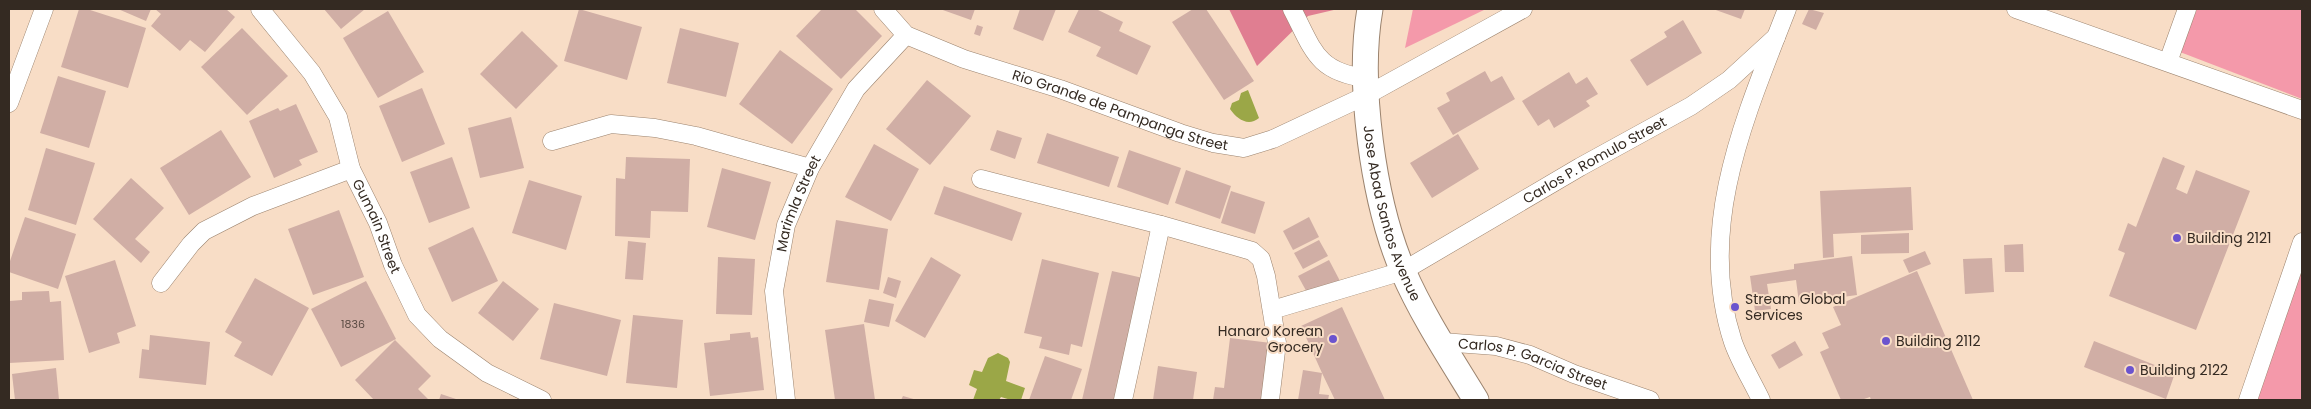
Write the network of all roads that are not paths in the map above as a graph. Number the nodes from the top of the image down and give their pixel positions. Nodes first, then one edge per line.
1 (44, 9) edge
2 (260, 9) edge
3 (883, 9) edge
4 (1292, 9) edge
5 (1370, 9) edge
6 (1523, 9) edge
7 (1787, 9) edge
8 (2016, 9) edge
9 (2187, 9) edge
10 (906, 35) junction
11 (1776, 37) junction
12 (2168, 62) junction
13 (1366, 86) junction
14 (9, 103) edge
15 (2302, 110) edge
16 (552, 141) dead end
17 (810, 168) junction
18 (351, 169) junction
19 (981, 179) dead end
20 (1161, 225) junction
21 (2302, 242) edge
22 (1403, 271) junction
23 (161, 284) dead end
24 (1272, 310) junction
25 (1442, 342) junction
26 (542, 400) edge
27 (786, 400) edge
28 (1123, 400) edge
29 (1270, 400) edge
30 (1476, 400) edge
31 (1650, 400) edge
32 (1761, 400) edge
33 (2248, 400) edge

1 - 14 street
2 - 18 street, Gumain Street
3 - 10 street, Rio Grande de Pampanga Street
4 - 13 street
5 - 13 main road, Jose Abad Santos Avenue
6 - 13 street, Rio Grande de Pampanga Street
7 - 11 street, Carlos P. Romulo Street
8 - 12 street
9 - 12 street
10 - 13 street, Rio Grande de Pampanga Street
10 - 17 street, Marimla Street
11 - 22 street, Carlos P. Romulo Street
11 - 32 street, Carlos P. Romulo Street
12 - 15 street
13 - 22 main road, Jose Abad Santos Avenue
16 - 17 street
17 - 27 street, Marimla Street
18 - 23 street
18 - 26 street, Gumain Street
19 - 20 street
20 - 24 street
20 - 28 street
21 - 33 street
22 - 24 street, Carlos P. Romulo Street
22 - 25 main road, Jose Abad Santos Avenue
24 - 29 street
25 - 30 main road, Jose Abad Santos Avenue
25 - 31 street, Carlos P. Garcia Street

